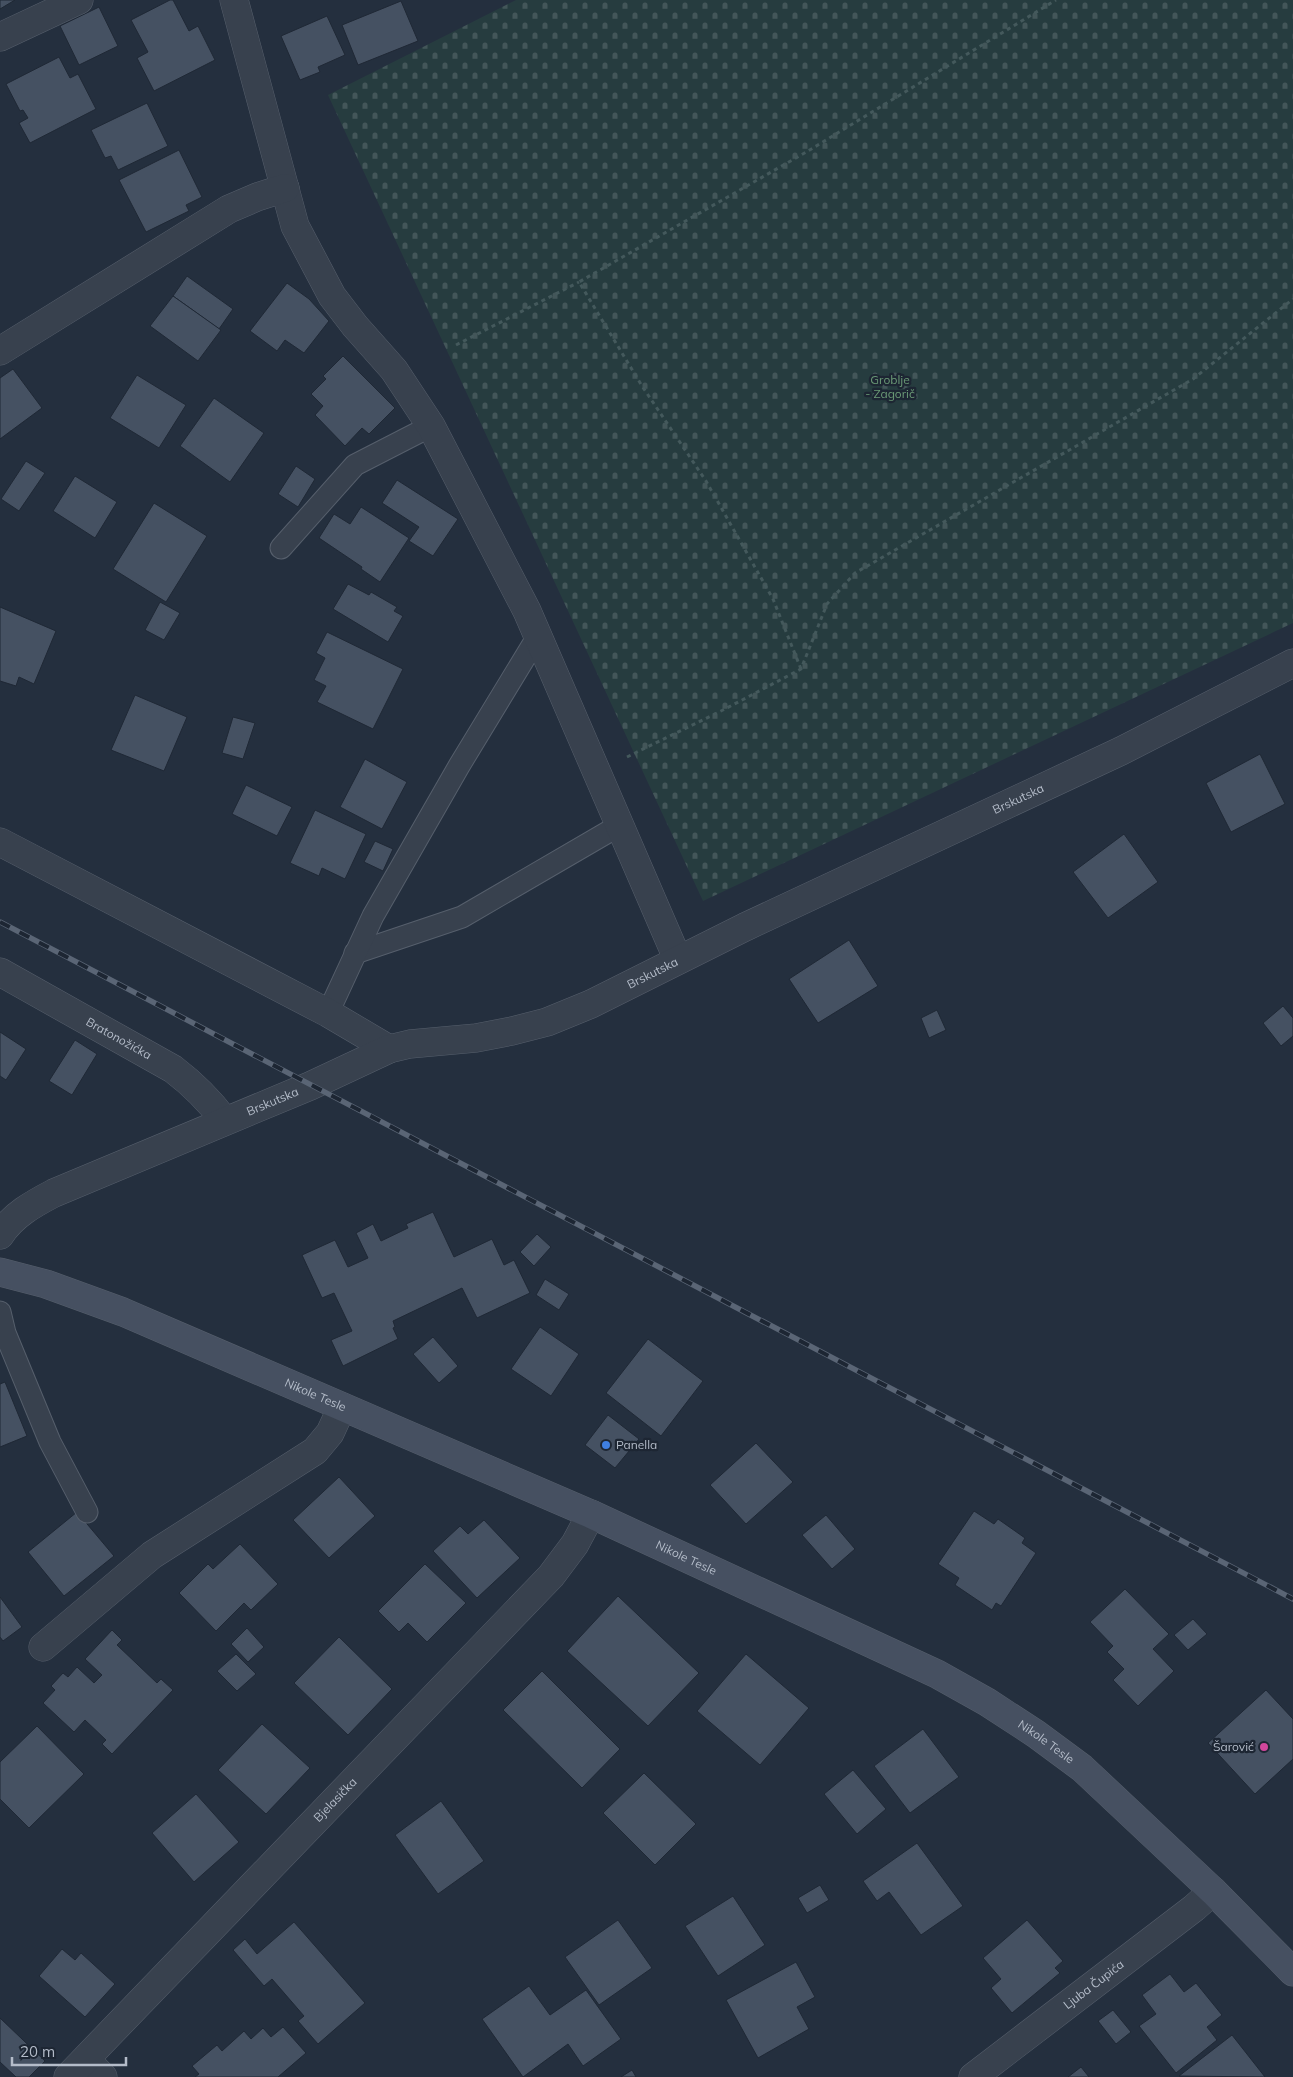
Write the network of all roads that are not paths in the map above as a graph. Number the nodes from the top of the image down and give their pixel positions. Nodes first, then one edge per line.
1 (79, 0) edge
2 (234, 0) edge
3 (0, 37) edge
4 (285, 188) junction
5 (0, 351) edge
6 (431, 426) junction
7 (281, 548) dead end
8 (538, 636) junction
9 (1293, 663) edge
10 (620, 825) junction
11 (0, 842) edge
12 (356, 954) junction
13 (678, 960) junction
14 (0, 972) edge
15 (328, 1013) junction
16 (389, 1049) junction
17 (224, 1120) junction
18 (0, 1235) edge
19 (0, 1273) edge
20 (0, 1312) edge
21 (342, 1407) junction
22 (87, 1512) dead end
23 (591, 1514) junction
24 (43, 1647) dead end
25 (1213, 1891) junction
26 (1293, 1972) edge
27 (85, 2071) edge
28 (973, 2077) edge

1 - 3 street
2 - 4 street
4 - 5 street
4 - 6 street
6 - 7 lane
6 - 8 street
8 - 10 street
8 - 12 lane
9 - 13 street, Brskutska
10 - 12 lane
10 - 13 street
11 - 15 street
12 - 15 lane
13 - 16 street, Brskutska
14 - 17 street, Bratonožićka
15 - 16 street
16 - 17 street, Brskutska
17 - 18 street, Brskutska
19 - 21 street, Nikole Tesle
20 - 22 lane
21 - 23 street, Nikole Tesle
21 - 24 street
23 - 25 street, Nikole Tesle
23 - 27 street, Bjelasička
25 - 26 street, Nikole Tesle
25 - 28 street, Ljuba Čupića

